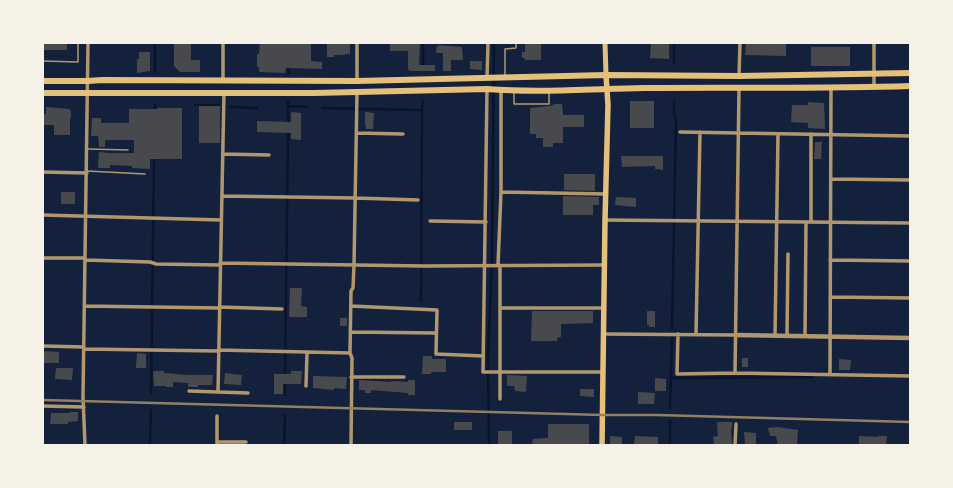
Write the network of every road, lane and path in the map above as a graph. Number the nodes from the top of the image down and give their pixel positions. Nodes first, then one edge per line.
1 (78, 43) edge
2 (88, 43) edge
3 (223, 43) edge
4 (357, 43) edge
5 (478, 43) edge
6 (488, 43) edge
7 (516, 43) edge
8 (606, 43) edge
9 (740, 43) edge
10 (874, 43) edge
11 (43, 61) edge
12 (910, 73) edge
13 (874, 74) junction
14 (606, 75) junction
15 (739, 76) junction
16 (488, 78) junction
17 (502, 78) junction
18 (88, 81) junction
19 (223, 81) junction
20 (356, 81) junction
21 (43, 82) edge
22 (910, 86) edge
23 (831, 87) junction
24 (874, 87) junction
25 (488, 89) junction
26 (606, 89) junction
27 (739, 89) junction
28 (501, 90) junction
29 (549, 90) junction
30 (514, 91) junction
31 (43, 92) edge
32 (224, 92) junction
33 (357, 92) junction
34 (87, 93) junction
35 (680, 132) dead end
36 (700, 132) junction
37 (356, 133) junction
38 (738, 133) junction
39 (403, 134) dead end
40 (778, 134) junction
41 (811, 134) junction
42 (831, 135) junction
43 (910, 136) edge
44 (87, 149) junction
45 (128, 150) dead end
46 (223, 154) junction
47 (269, 155) dead end
48 (43, 172) edge
49 (87, 172) junction
50 (145, 174) dead end
51 (831, 179) junction
52 (910, 180) edge
53 (501, 192) junction
54 (606, 194) junction
55 (222, 196) junction
56 (355, 198) junction
57 (418, 200) dead end
58 (43, 215) edge
59 (85, 216) junction
60 (221, 220) junction
61 (605, 220) junction
62 (430, 221) dead end
63 (698, 221) junction
64 (736, 221) junction
65 (486, 222) junction
66 (777, 222) junction
67 (809, 222) junction
68 (830, 222) junction
69 (910, 223) edge
70 (788, 254) dead end
71 (43, 258) edge
72 (85, 259) junction
73 (830, 260) junction
74 (910, 261) edge
75 (220, 264) junction
76 (354, 265) junction
77 (485, 265) junction
78 (498, 265) junction
79 (604, 265) junction
80 (830, 297) junction
81 (910, 298) edge
82 (85, 306) junction
83 (351, 306) junction
84 (219, 308) junction
85 (500, 308) junction
86 (603, 308) junction
87 (282, 309) dead end
88 (351, 332) junction
89 (436, 334) junction
90 (603, 334) junction
91 (677, 334) junction
92 (696, 334) junction
93 (736, 335) junction
94 (775, 336) junction
95 (788, 336) junction
96 (806, 336) junction
97 (830, 337) junction
98 (910, 338) edge
99 (43, 346) edge
100 (84, 348) junction
101 (218, 351) junction
102 (307, 353) junction
103 (350, 354) junction
104 (483, 356) junction
105 (498, 372) junction
106 (603, 372) junction
107 (735, 373) junction
108 (830, 375) junction
109 (910, 376) edge
110 (352, 377) junction
111 (404, 377) dead end
112 (306, 386) dead end
113 (189, 391) dead end
114 (218, 392) junction
115 (248, 393) dead end
116 (500, 399) dead end
117 (43, 406) edge
118 (84, 407) junction
119 (217, 416) dead end
120 (736, 424) dead end
121 (246, 442) dead end
122 (217, 444) edge
123 (84, 445) edge
124 (351, 445) edge
125 (602, 445) edge
126 (735, 445) edge

1 - 11 lane
2 - 18 street
3 - 19 street
4 - 20 street
5 - 6 lane
6 - 16 street
7 - 17 lane
8 - 14 main road
9 - 15 street
10 - 13 street
12 - 13 highway
13 - 15 highway
13 - 24 street
14 - 15 highway
14 - 17 highway
14 - 26 main road
16 - 17 highway
16 - 20 highway
18 - 19 highway
18 - 21 highway
18 - 34 street
19 - 20 highway
22 - 24 highway
23 - 24 highway
23 - 27 highway
23 - 42 street
25 - 28 highway
25 - 33 highway
25 - 65 street
26 - 27 highway
26 - 29 highway
26 - 54 main road
27 - 38 street
28 - 30 highway
28 - 53 street
29 - 30 highway
29 - 30 lane
31 - 34 highway
32 - 33 highway
32 - 34 highway
32 - 46 street
33 - 37 street
34 - 44 street
35 - 36 street
36 - 38 street
36 - 63 street
37 - 39 street
37 - 56 street
38 - 40 street
38 - 64 street
40 - 41 street
40 - 66 street
41 - 42 street
41 - 67 street
42 - 43 street
42 - 51 street
44 - 45 lane
44 - 49 street
46 - 47 street
46 - 55 street
48 - 49 street
49 - 50 lane
49 - 59 street
51 - 52 street
51 - 68 street
53 - 54 street
53 - 78 street
54 - 61 main road
55 - 56 street
55 - 60 street
56 - 57 street
56 - 76 street
58 - 59 street
59 - 60 street
59 - 72 street
60 - 75 street
61 - 63 street
61 - 79 main road
62 - 65 street
63 - 64 street
63 - 92 street
64 - 66 street
64 - 93 street
65 - 77 street
66 - 67 street
66 - 94 street
67 - 68 street
67 - 96 street
68 - 69 street
68 - 73 street
70 - 95 street
71 - 72 street
72 - 75 street
72 - 82 street
73 - 74 street
73 - 80 street
75 - 76 street
75 - 84 street
76 - 77 street
76 - 83 street
77 - 78 street
77 - 104 street
78 - 79 street
78 - 85 street
79 - 86 main road
80 - 81 street
80 - 97 street
82 - 84 street
82 - 100 street
83 - 88 street
83 - 89 street
84 - 87 street
84 - 101 street
85 - 86 street
85 - 105 street
86 - 90 main road
88 - 89 street
88 - 103 street
89 - 104 street
90 - 91 street
90 - 106 main road
91 - 92 street
91 - 107 street
92 - 93 street
93 - 94 street
93 - 107 street
94 - 95 street
95 - 96 street
96 - 97 street
97 - 98 street
97 - 108 street
99 - 100 street
100 - 101 street
100 - 118 street
101 - 102 street
101 - 114 street
102 - 103 street
102 - 112 street
103 - 110 street
104 - 105 street
105 - 106 street
105 - 116 street
106 - 125 main road
107 - 108 street
108 - 109 street
110 - 111 street
110 - 124 street
113 - 114 street
114 - 115 street
117 - 118 street
118 - 123 street
119 - 122 street
120 - 126 street
121 - 122 street

